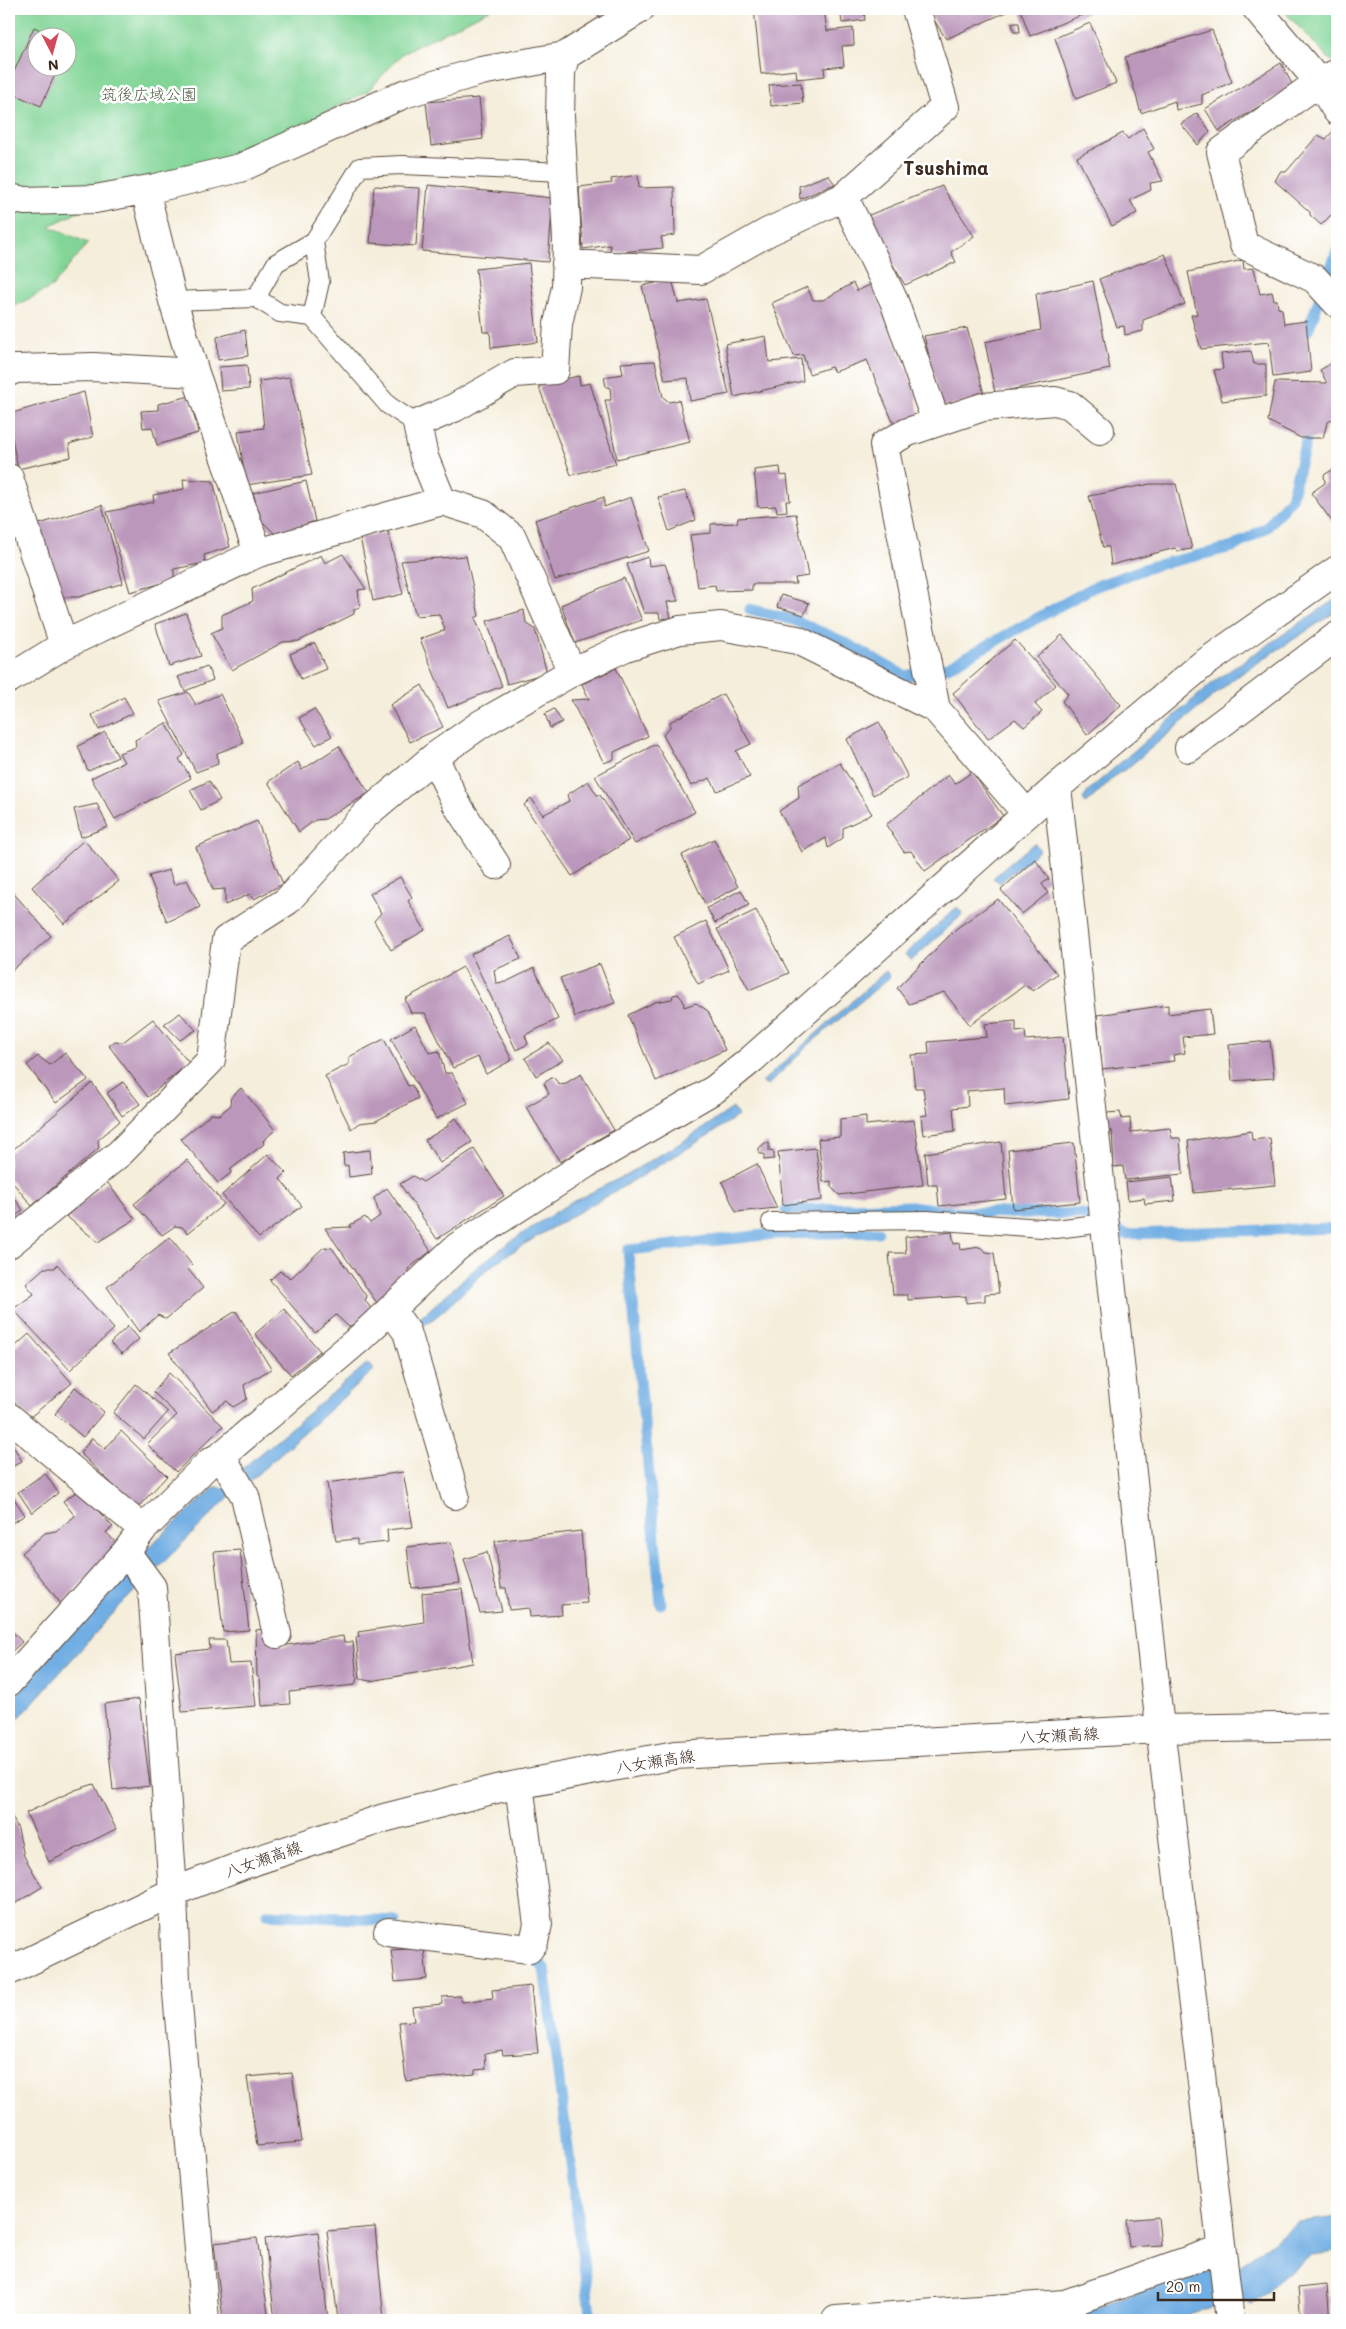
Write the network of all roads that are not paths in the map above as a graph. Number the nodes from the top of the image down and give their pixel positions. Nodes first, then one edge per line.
1 (640, 9) edge
2 (916, 9) edge
3 (1257, 9) edge
4 (565, 56) junction
5 (1328, 77) edge
6 (1337, 110) edge
7 (563, 172) junction
8 (145, 190) junction
9 (844, 197) junction
10 (9, 198) edge
11 (314, 241) junction
12 (566, 264) junction
13 (256, 298) junction
14 (173, 301) junction
15 (1337, 303) edge
16 (312, 317) junction
17 (9, 372) edge
18 (195, 373) junction
19 (936, 422) junction
20 (418, 424) junction
21 (1100, 430) dead end
22 (9, 478) edge
23 (442, 501) junction
24 (258, 553) junction
25 (1337, 570) edge
26 (1337, 636) edge
27 (64, 645) junction
28 (572, 672) junction
29 (9, 679) edge
30 (936, 709) junction
31 (1189, 748) dead end
32 (434, 757) junction
33 (1057, 787) junction
34 (1027, 814) junction
35 (496, 865) dead end
36 (771, 1222) dead end
37 (1104, 1223) junction
38 (9, 1244) edge
39 (390, 1310) junction
40 (9, 1417) edge
41 (221, 1456) junction
42 (456, 1494) dead end
43 (143, 1529) junction
44 (126, 1552) junction
45 (277, 1634) dead end
46 (9, 1682) edge
47 (1337, 1726) edge
48 (1161, 1729) junction
49 (519, 1785) junction
50 (173, 1892) junction
51 (388, 1932) dead end
52 (9, 1972) edge
53 (1221, 2249) junction
54 (205, 2320) edge
55 (836, 2320) edge
56 (1230, 2320) edge

1 - 4 street
2 - 9 street
3 - 5 street
4 - 7 street
4 - 8 street
5 - 6 street
5 - 15 street
7 - 11 lane
7 - 12 street
8 - 10 street
8 - 14 street
9 - 12 street
9 - 19 street
11 - 13 lane
11 - 16 lane
12 - 20 street
13 - 14 lane
13 - 16 lane
14 - 18 street
16 - 20 lane
17 - 18 street
18 - 24 street
19 - 21 street
19 - 30 street
20 - 23 street
22 - 27 street
23 - 24 street
23 - 28 street
24 - 27 street
25 - 33 street
26 - 31 street
27 - 29 street
28 - 30 street
28 - 32 street
30 - 34 street
32 - 35 street
32 - 38 street
33 - 34 street
33 - 37 street
34 - 39 street
36 - 37 lane
37 - 48 street
39 - 41 street
39 - 42 street
40 - 43 street
41 - 43 street
41 - 45 street
43 - 44 street
44 - 46 street
44 - 50 street
47 - 48 street, 八女瀬高線
48 - 49 street, 八女瀬高線
48 - 53 street
49 - 50 street, 八女瀬高線
49 - 51 street
50 - 52 street, 八女瀬高線
50 - 54 street
53 - 55 street
53 - 56 street

